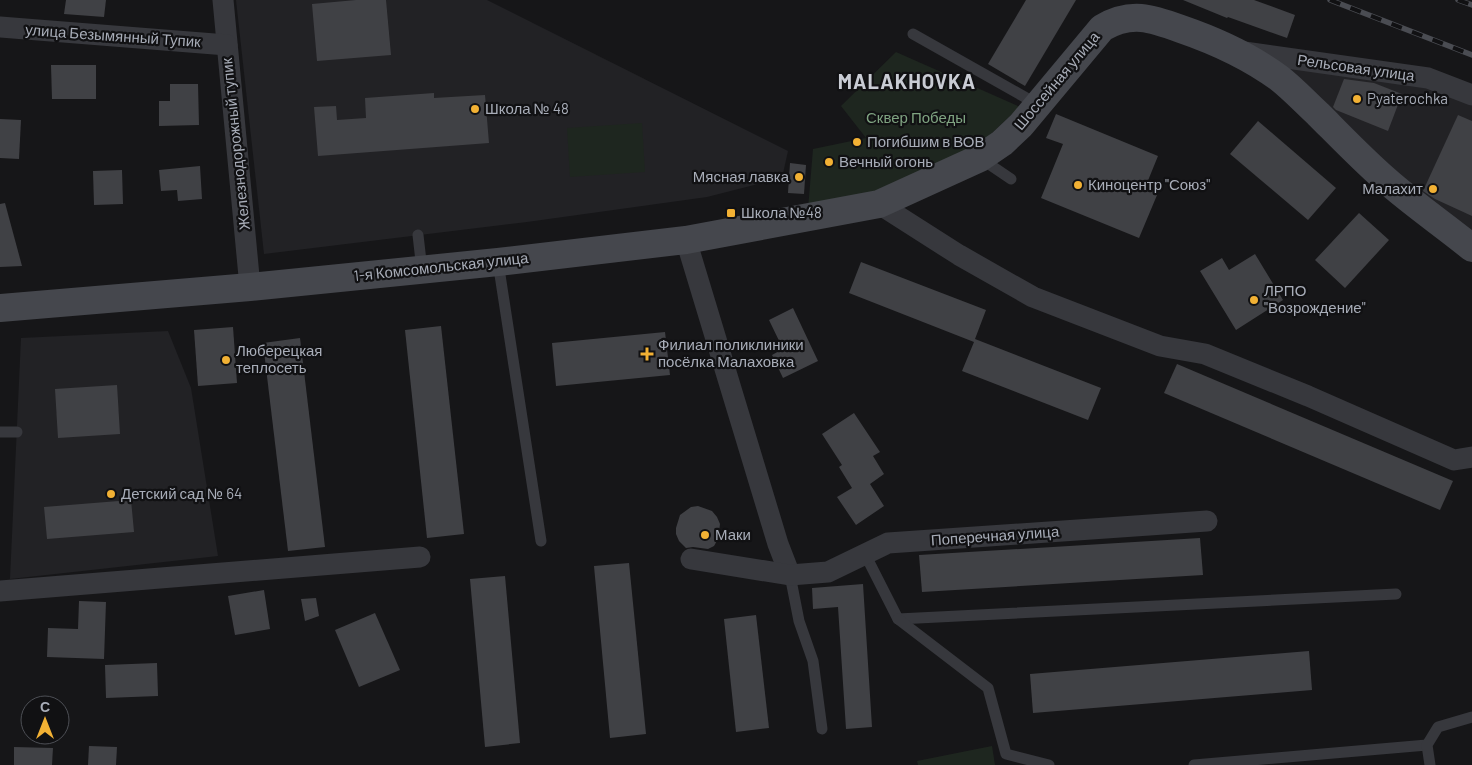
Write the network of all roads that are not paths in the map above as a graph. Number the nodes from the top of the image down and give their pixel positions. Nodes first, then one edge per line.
1 (223, 0) edge
2 (0, 27) edge
3 (913, 34) dead end
4 (227, 45) junction
5 (1236, 51) junction
6 (1472, 94) edge
7 (1037, 104) junction
8 (980, 158) junction
9 (1011, 178) dead end
10 (879, 204) junction
11 (418, 235) dead end
12 (686, 240) junction
13 (1472, 248) edge
14 (498, 262) junction
15 (422, 270) junction
16 (250, 287) junction
17 (0, 308) edge
18 (0, 432) edge
19 (17, 432) dead end
20 (1472, 457) edge
21 (1207, 521) dead end
22 (541, 541) dead end
23 (864, 554) junction
24 (420, 557) dead end
25 (691, 559) dead end
26 (790, 576) junction
27 (0, 591) edge
28 (1396, 594) dead end
29 (898, 619) junction
30 (1472, 717) edge
31 (822, 729) dead end
32 (1428, 745) junction
33 (1006, 754) junction
34 (1014, 765) edge
35 (1049, 765) edge
36 (1194, 765) edge
37 (1430, 765) edge

1 - 4 street, Железнодорожный тупик
2 - 4 street, улица Безымянный Тупик
3 - 7 lane
4 - 16 street, Железнодорожный тупик
5 - 6 street, Рельсовая улица
5 - 7 main road, Шоссейная улица
5 - 13 main road, Шоссейная улица
7 - 8 main road, Шоссейная улица
8 - 9 lane
8 - 10 main road, Шоссейная улица
10 - 12 main road, 1-я Комсомольская улица
10 - 20 street
11 - 15 lane
12 - 14 main road, 1-я Комсомольская улица
12 - 26 street
14 - 15 main road, 1-я Комсомольская улица
14 - 22 lane
15 - 16 main road, 1-я Комсомольская улица
16 - 17 main road, 1-я Комсомольская улица
18 - 19 lane
21 - 23 street, Поперечная улица
23 - 26 street, Поперечная улица
23 - 29 lane
24 - 27 street
25 - 26 street, Поперечная улица
26 - 31 lane
28 - 29 lane
29 - 33 lane
30 - 32 lane
32 - 36 lane
32 - 37 lane
33 - 34 lane
33 - 35 lane

